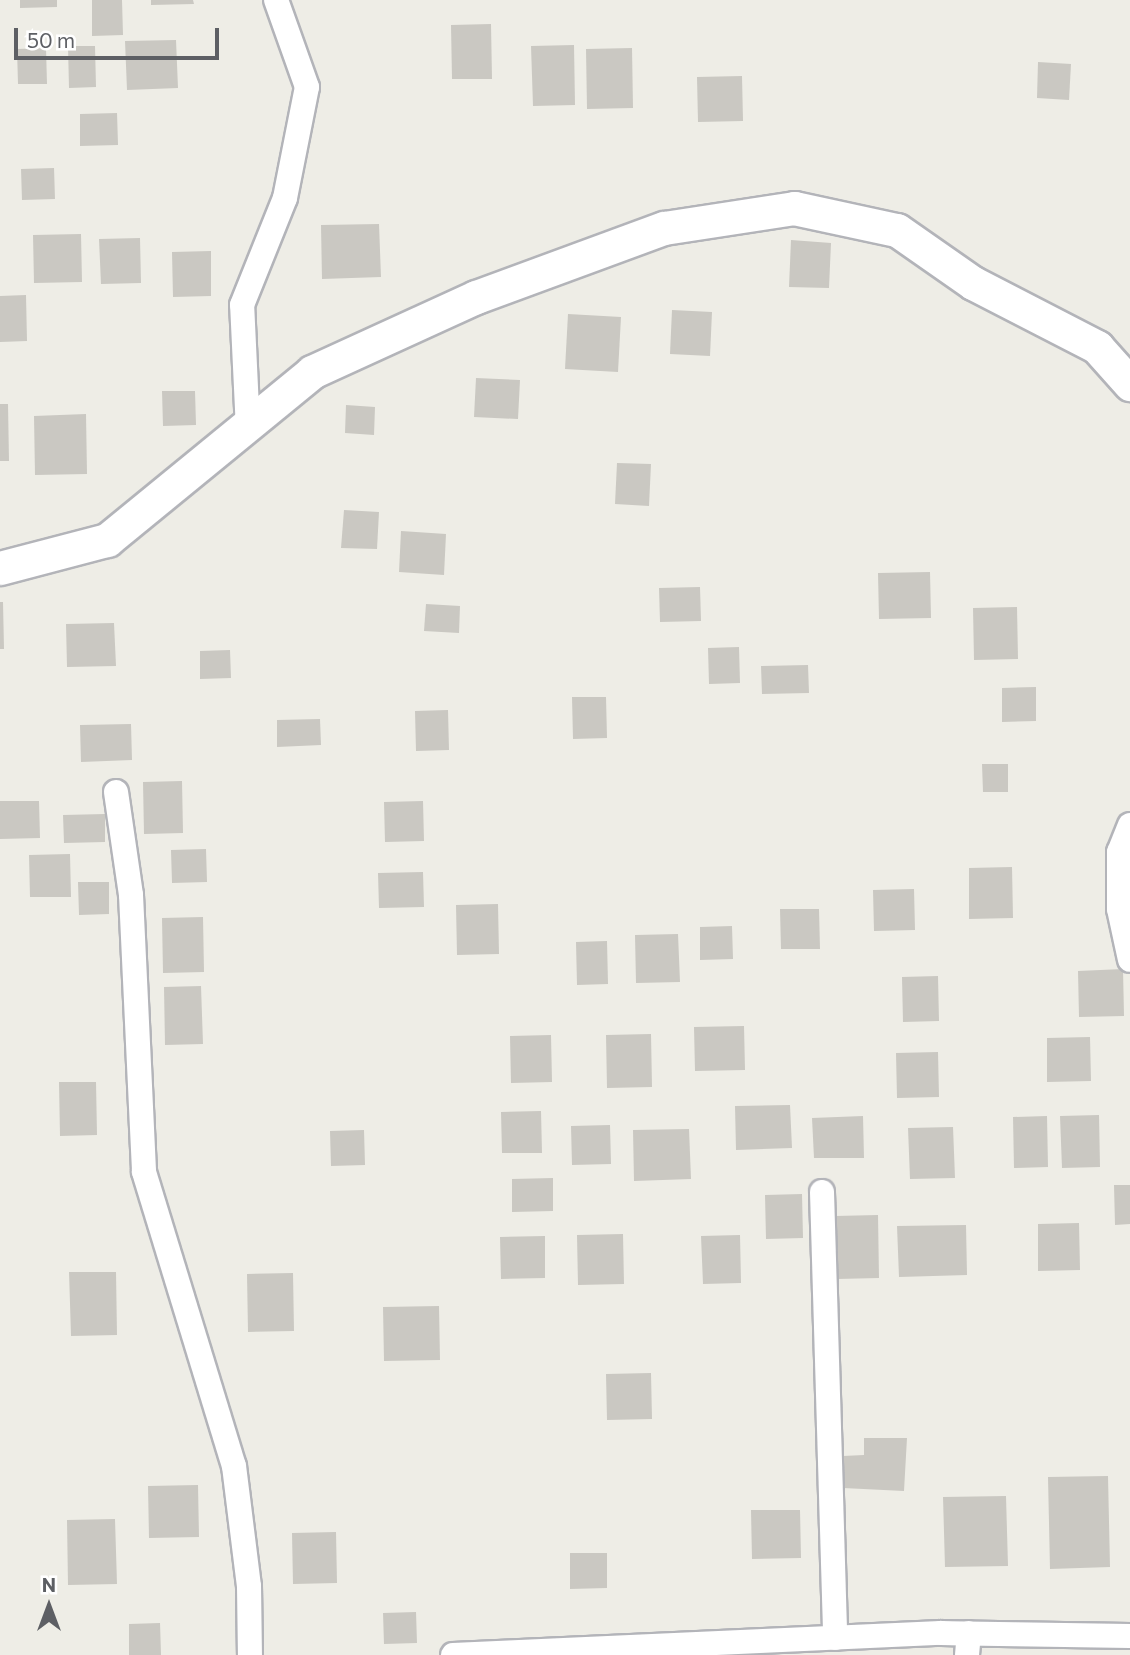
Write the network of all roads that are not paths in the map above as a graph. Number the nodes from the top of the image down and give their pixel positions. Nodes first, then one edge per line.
1 (276, 0) edge
2 (1130, 384) edge
3 (248, 430) junction
4 (0, 568) edge
5 (116, 792) dead end
6 (1130, 825) edge
7 (1130, 960) edge
8 (822, 1192) dead end
9 (1130, 1636) edge
10 (835, 1639) junction
11 (968, 1644) edge
12 (250, 1655) edge
13 (453, 1655) edge

1 - 3 street
2 - 3 street
3 - 4 street
5 - 12 street
6 - 7 street
8 - 10 street
9 - 11 street
10 - 11 street
10 - 13 street

